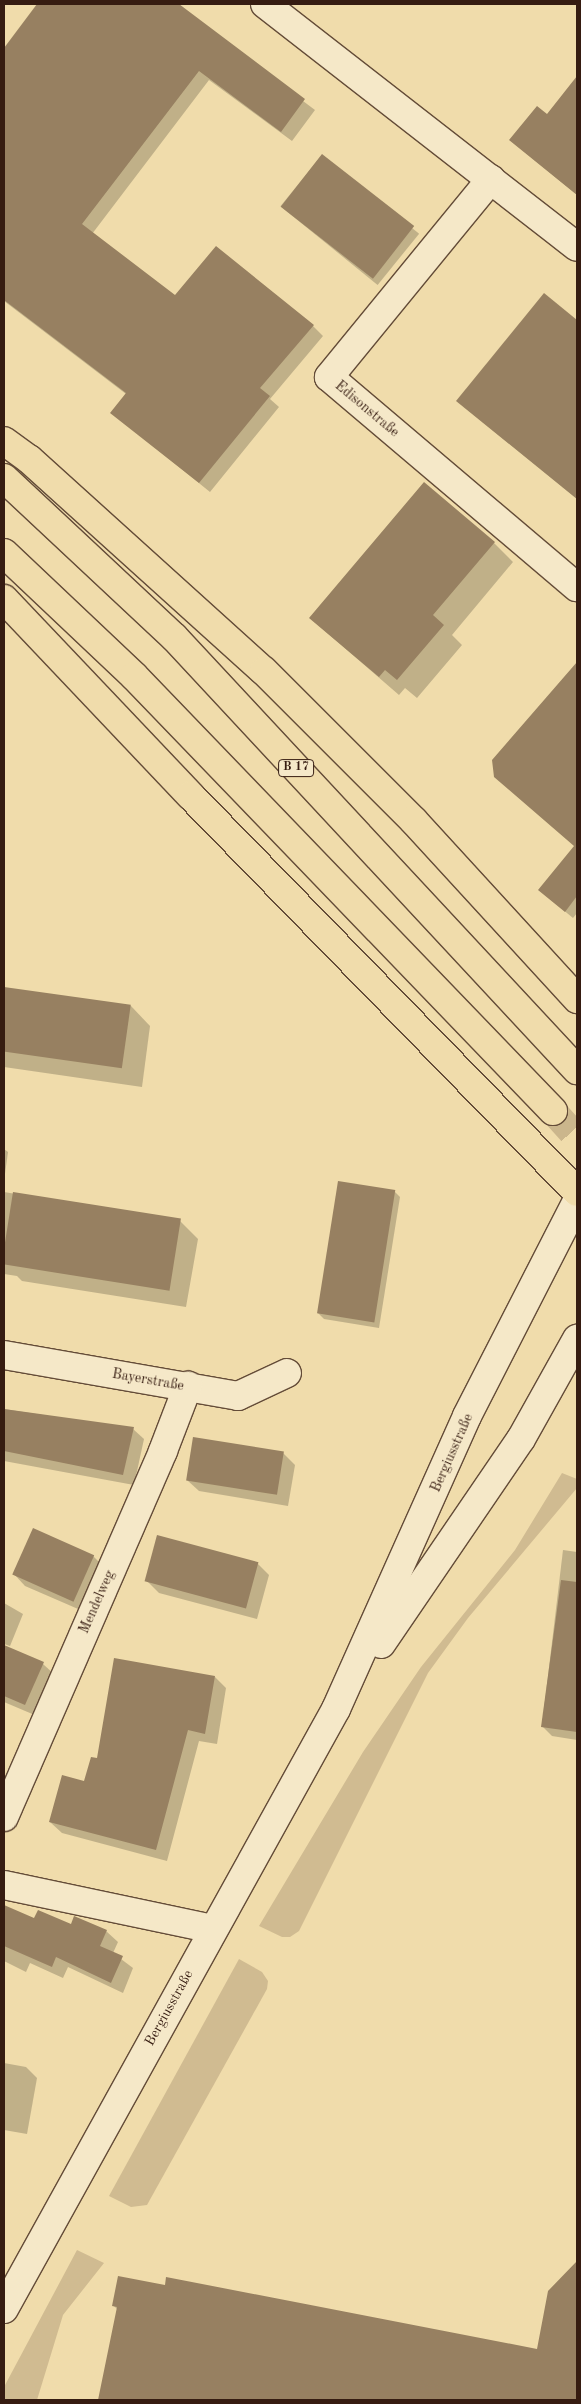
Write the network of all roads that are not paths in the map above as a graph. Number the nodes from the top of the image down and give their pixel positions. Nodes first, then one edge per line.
1 (265, 4) edge
2 (491, 180) junction
3 (577, 247) edge
4 (4, 441) edge
5 (4, 478) edge
6 (4, 553) edge
7 (577, 588) edge
8 (4, 599) edge
9 (577, 999) edge
10 (577, 1070) edge
11 (553, 1111) tunnel mouth
12 (577, 1192) edge
13 (577, 1201) edge
14 (577, 1339) edge
15 (4, 1356) edge
16 (287, 1373) dead end
17 (188, 1386) junction
18 (336, 1709) junction
19 (4, 1816) edge
20 (4, 1885) edge
21 (212, 1929) junction
22 (4, 2309) edge

1 - 2 street
2 - 3 street
2 - 7 street, Edisonstraße
4 - 9 highway
5 - 10 highway, B 17
6 - 11 highway
8 - 12 highway
13 - 18 street, Bergiusstraße
14 - 18 street, Bergiusstraße
15 - 17 street, Bayerstraße
16 - 17 street, Bayerstraße
17 - 19 street, Mendelweg
18 - 21 street, Bergiusstraße
20 - 21 street
21 - 22 street, Bergiusstraße

